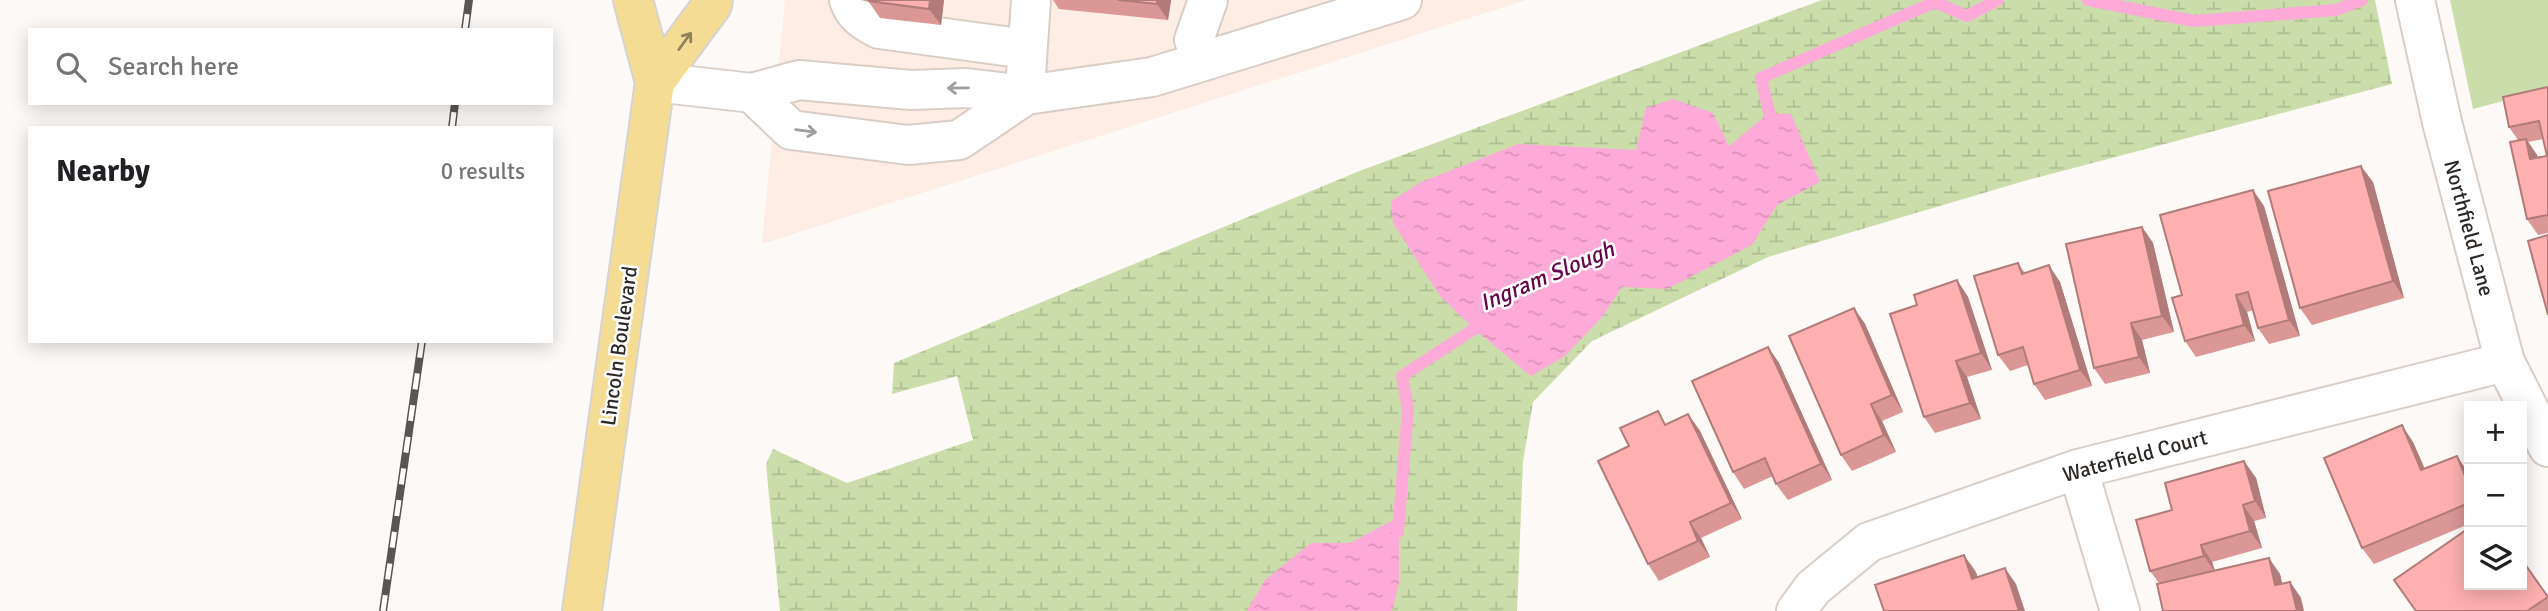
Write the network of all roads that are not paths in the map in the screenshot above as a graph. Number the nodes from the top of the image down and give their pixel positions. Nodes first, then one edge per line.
1 (633, 0) edge
2 (713, 0) edge
3 (849, 0) edge
4 (1031, 0) edge
5 (1208, 0) edge
6 (1402, 0) edge
7 (2415, 0) edge
8 (1026, 49) junction
9 (1204, 61) junction
10 (655, 82) junction
11 (752, 93) junction
12 (1026, 95) junction
13 (2505, 362) junction
14 (2548, 447) edge
15 (2078, 469) junction
16 (582, 611) edge
17 (1796, 611) edge
18 (2120, 611) edge

1 - 10 main road, Lincoln Boulevard
10 -> 2 main road, Lincoln Boulevard
3 - 8 street
4 - 8 street
5 - 9 street
6 - 9 street
7 - 13 street, Northfield Lane
8 - 12 street
9 - 12 street
10 - 11 street
10 - 16 main road, Lincoln Boulevard
12 -> 11 street
11 -> 12 street
13 - 14 street, Northfield Lane
13 - 15 street, Waterfield Court
15 - 17 street, Waterfield Court
15 - 18 street

